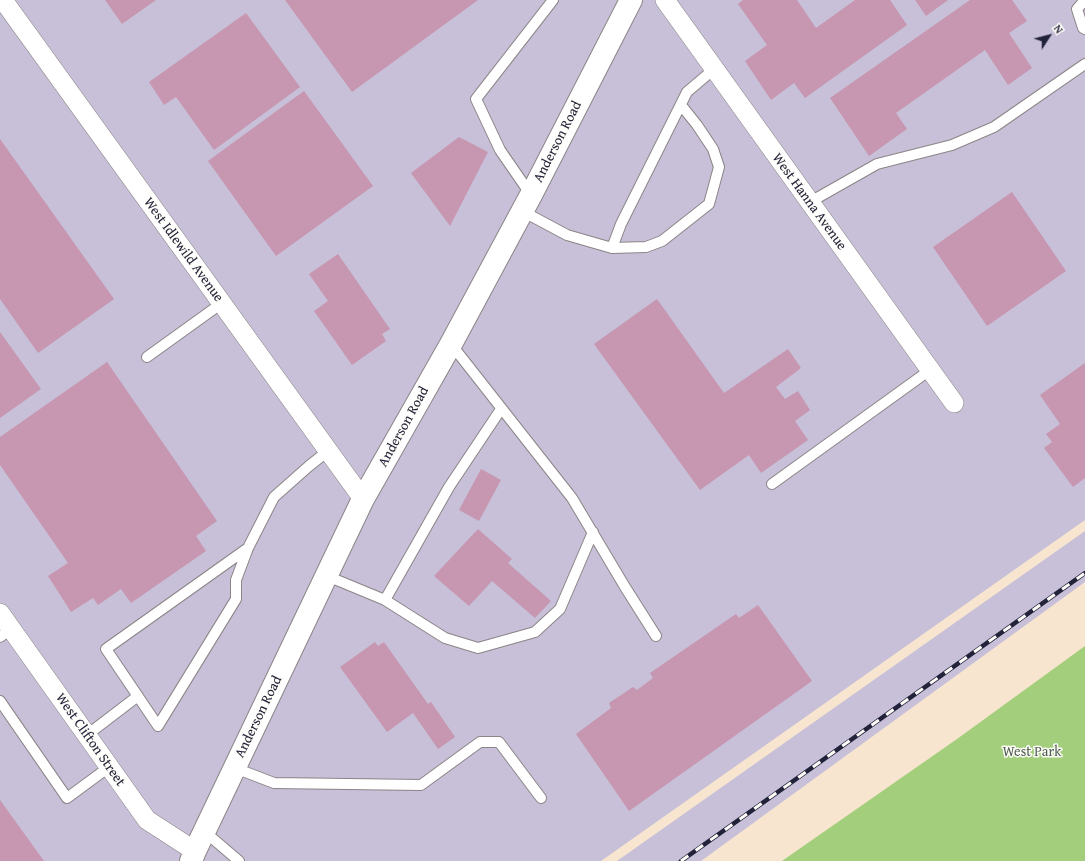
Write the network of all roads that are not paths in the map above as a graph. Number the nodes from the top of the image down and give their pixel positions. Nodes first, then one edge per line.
1 (3, 0) edge
2 (552, 0) edge
3 (631, 0) edge
4 (664, 0) edge
5 (1085, 0) edge
6 (1085, 29) edge
7 (1085, 64) edge
8 (714, 69) junction
9 (681, 105) junction
10 (810, 202) junction
11 (526, 203) junction
12 (612, 248) junction
13 (222, 303) junction
14 (451, 344) junction
15 (147, 357) dead end
16 (930, 370) junction
17 (954, 403) dead end
18 (501, 409) junction
19 (328, 451) junction
20 (772, 484) dead end
21 (363, 499) junction
22 (593, 532) junction
23 (248, 548) junction
24 (327, 576) junction
25 (385, 600) junction
26 (0, 613) edge
27 (6, 633) edge
28 (656, 636) dead end
29 (138, 696) junction
30 (0, 700) edge
31 (86, 735) junction
32 (109, 767) junction
33 (235, 768) junction
34 (541, 798) dead end
35 (197, 848) edge
36 (239, 861) edge

1 - 13 street, West Idlewild Avenue
2 - 11 lane
3 - 11 street, Anderson Road
4 - 8 street, West Hanna Avenue
5 - 6 lane
7 - 10 lane
8 - 9 lane
8 - 10 street, West Hanna Avenue
9 - 12 lane
9 - 12 lane
10 - 16 street, West Hanna Avenue
11 - 12 lane
11 - 14 street, Anderson Road
13 - 15 lane
13 - 19 street, West Idlewild Avenue
14 - 18 lane
14 - 21 street, Anderson Road
16 - 17 street, West Hanna Avenue
16 - 20 lane
18 - 22 lane
18 - 25 lane
19 - 21 street, West Idlewild Avenue
19 - 23 lane
21 - 24 street, Anderson Road
22 - 25 lane
22 - 28 lane
23 - 29 lane
23 - 29 lane
24 - 25 lane
24 - 33 street, Anderson Road
26 - 27 street, West Clifton Street
27 - 31 street, West Clifton Street
29 - 31 lane
30 - 32 lane
31 - 32 street, West Clifton Street
32 - 35 street, West Clifton Street
33 - 34 lane
33 - 35 street, Anderson Road
35 - 36 lane

